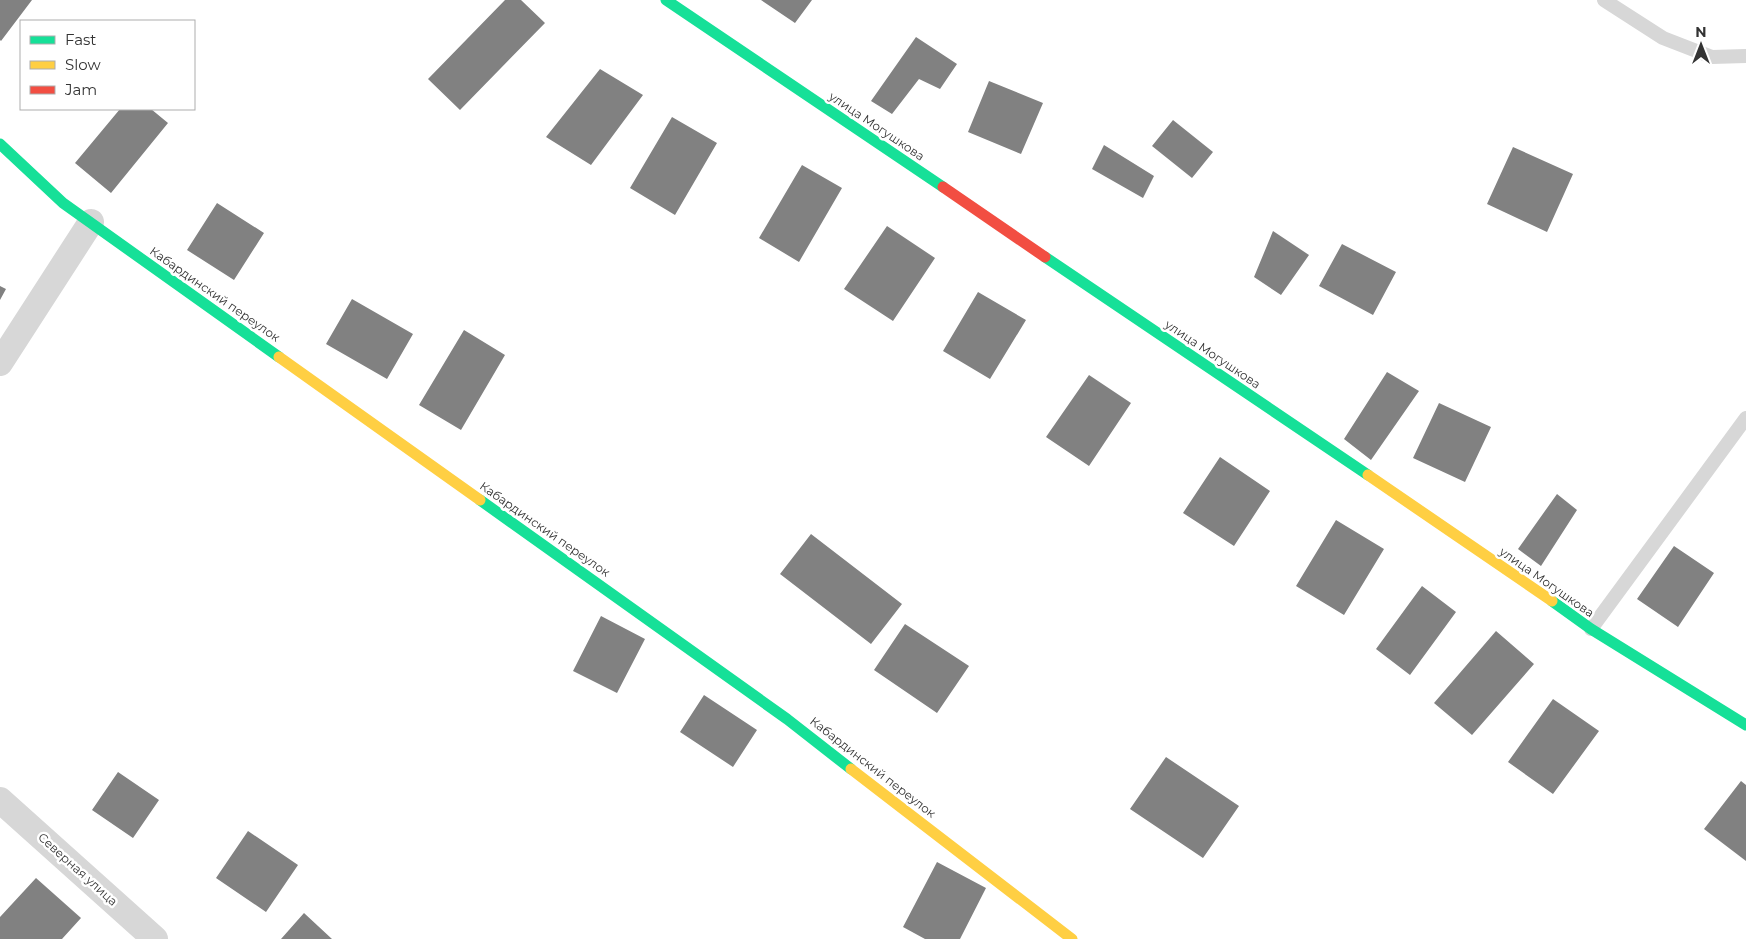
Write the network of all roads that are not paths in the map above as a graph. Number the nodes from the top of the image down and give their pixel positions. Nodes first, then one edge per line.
1 (666, 0) edge
2 (1604, 0) edge
3 (1746, 56) edge
4 (0, 144) edge
5 (91, 222) junction
6 (0, 363) edge
7 (1746, 418) edge
8 (1591, 629) junction
9 (1746, 725) edge
10 (0, 800) edge
11 (156, 939) edge
12 (1072, 939) edge

1 - 8 street, улица Могушкова
2 - 3 lane
4 - 5 street, Кабардинский переулок
5 - 6 street
5 - 12 street, Кабардинский переулок
7 - 8 lane
8 - 9 street, улица Могушкова
10 - 11 street, Северная улица

